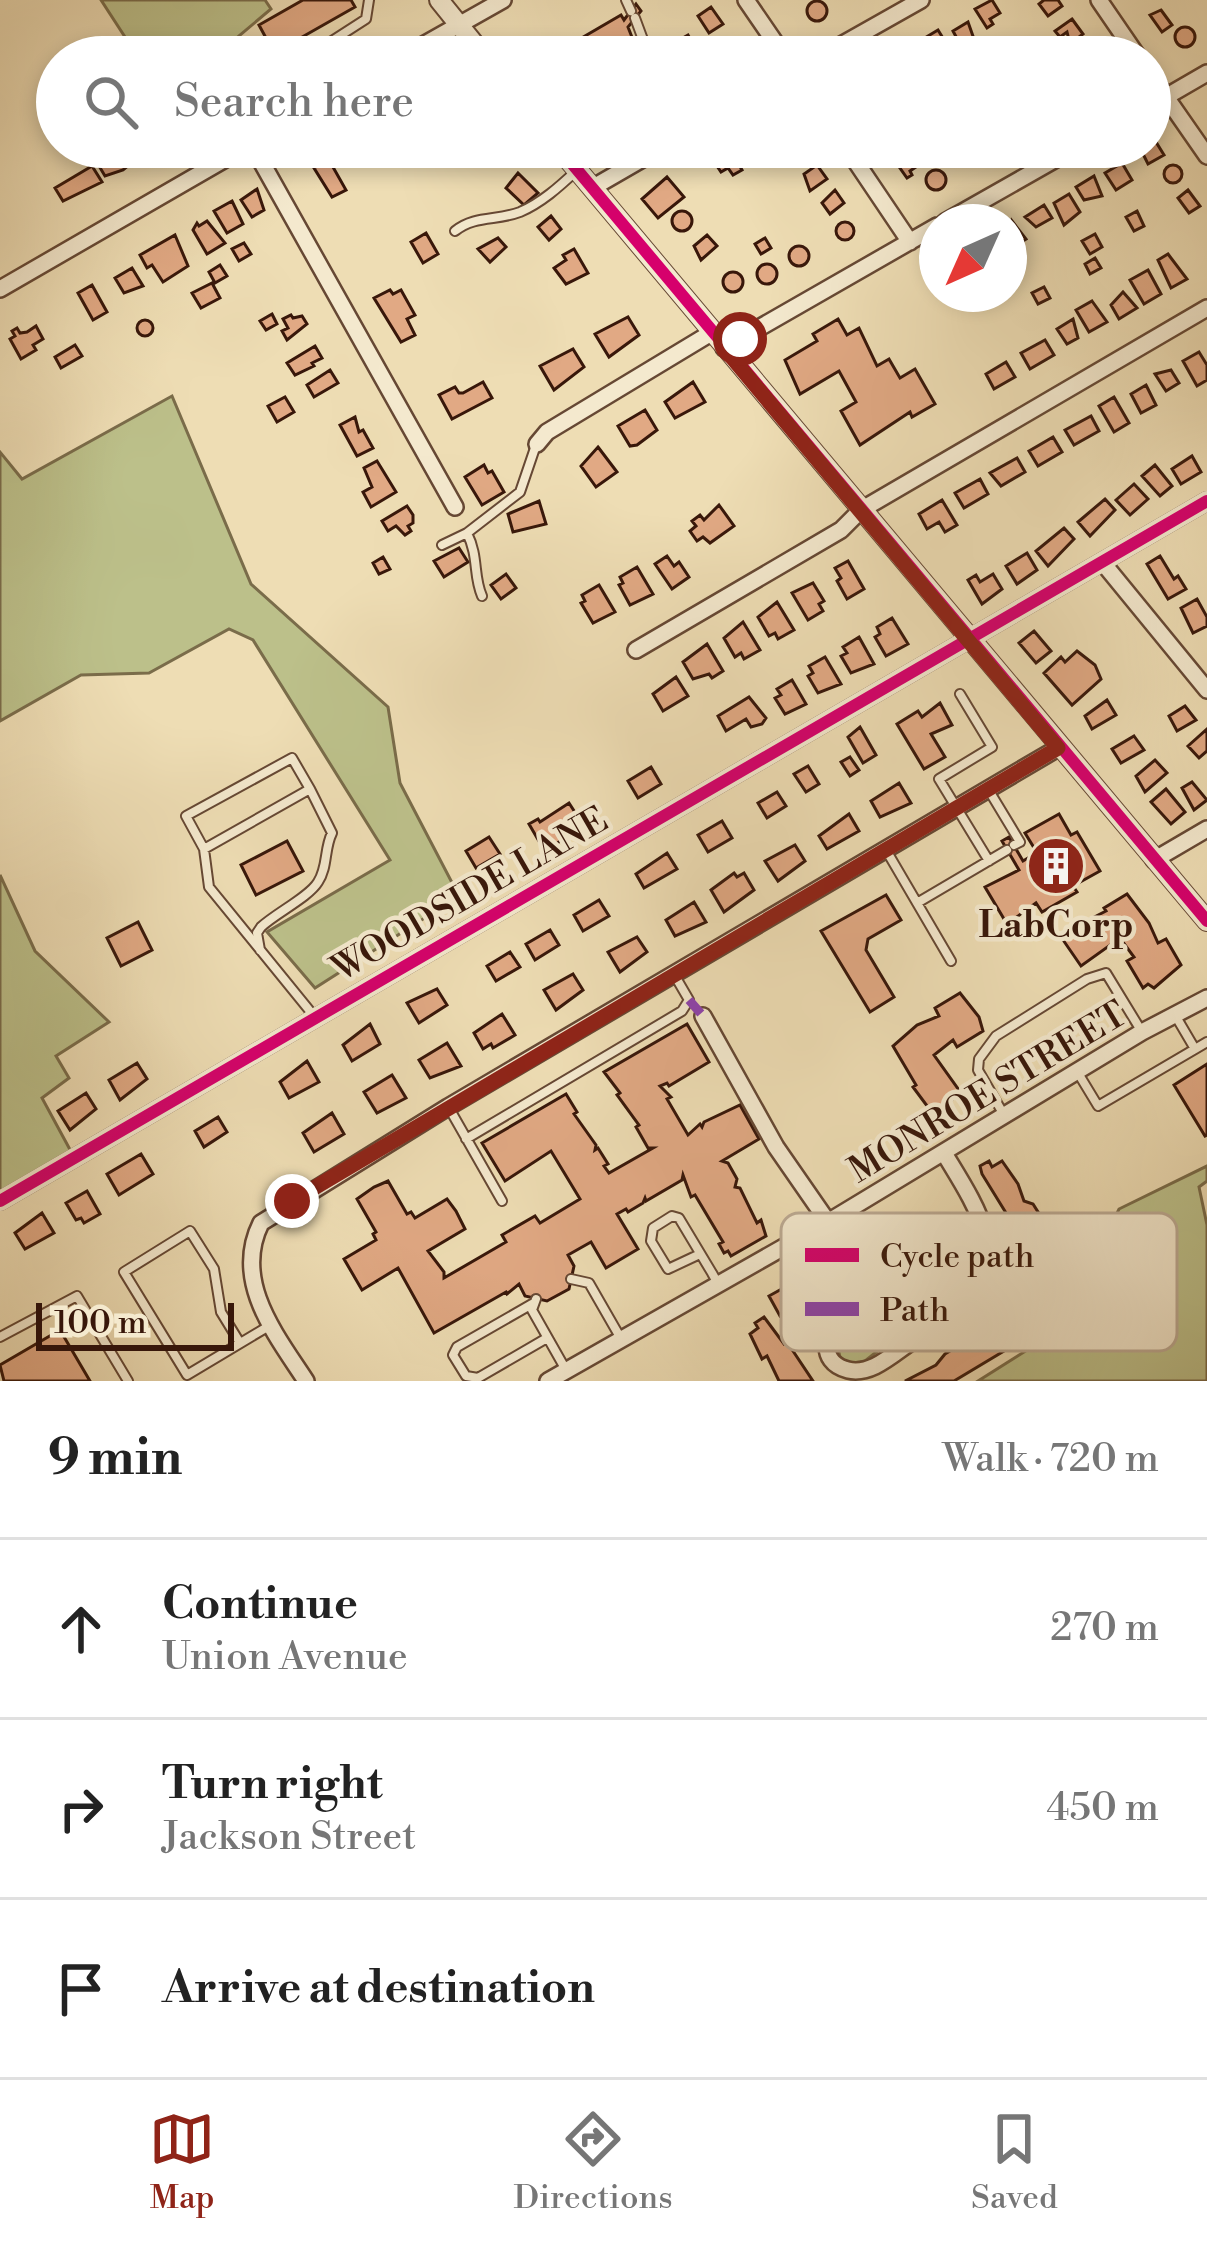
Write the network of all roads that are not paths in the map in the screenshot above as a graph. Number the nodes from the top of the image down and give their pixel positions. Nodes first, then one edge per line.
1 (369, 0) edge
2 (439, 0) edge
3 (503, 0) edge
4 (626, 0) edge
5 (746, 0) edge
6 (921, 0) edge
7 (1099, 0) edge
8 (458, 25) junction
9 (340, 36) edge
10 (439, 36) edge
11 (467, 36) edge
12 (642, 36) edge
13 (771, 36) edge
14 (857, 36) edge
15 (1124, 36) edge
16 (1207, 73) edge
17 (1171, 94) edge
18 (1171, 116) edge
19 (1207, 156) edge
20 (213, 168) edge
21 (262, 168) edge
22 (627, 168) edge
23 (860, 168) edge
24 (1040, 168) edge
25 (577, 170) joint
26 (592, 188) junction
27 (977, 204) edge
28 (455, 231) dead end
29 (919, 237) edge
30 (910, 242) junction
31 (0, 289) edge
32 (1207, 308) edge
33 (718, 340) junction
34 (537, 444) joint
35 (1207, 501) edge
36 (455, 507) dead end
37 (861, 510) junction
38 (467, 532) junction
39 (442, 545) dead end
40 (1103, 563) junction
41 (482, 596) dead end
42 (969, 640) junction
43 (636, 650) dead end
44 (1207, 690) edge
45 (961, 694) dead end
46 (1058, 748) junction
47 (310, 789) junction
48 (988, 789) junction
49 (956, 808) junction
50 (1207, 829) edge
51 (204, 849) junction
52 (886, 849) junction
53 (1154, 860) junction
54 (989, 861) junction
55 (917, 903) junction
56 (1207, 921) edge
57 (260, 952) junction
58 (951, 961) dead end
59 (675, 976) junction
60 (1207, 998) edge
61 (1175, 1015) junction
62 (703, 1016) dead end
63 (315, 1018) junction
64 (1142, 1032) junction
65 (1207, 1042) edge
66 (1195, 1049) junction
67 (1078, 1073) junction
68 (448, 1106) junction
69 (1005, 1116) junction
70 (466, 1139) junction
71 (944, 1153) junction
72 (0, 1201) edge
73 (502, 1201) dead end
74 (822, 1213) edge
75 (843, 1213) edge
76 (979, 1213) edge
77 (781, 1248) edge
78 (700, 1254) junction
79 (571, 1279) dead end
80 (718, 1284) junction
81 (270, 1325) junction
82 (0, 1337) edge
83 (547, 1338) junction
84 (621, 1339) junction
85 (240, 1343) junction
86 (830, 1351) edge
87 (897, 1351) edge
88 (566, 1370) junction
89 (128, 1381) edge
90 (306, 1381) edge
91 (548, 1381) edge

1 - 9 lane
2 - 8 street
3 - 8 street
4 - 12 lane
5 - 13 street
6 - 14 street
7 - 15 street
8 - 10 street
8 - 11 street
16 - 17 street
18 - 19 street
20 - 31 street
21 - 36 street
22 - 26 street
23 - 30 street
24 - 27 street
25 - 26 street
25 - 28 lane
26 - 33 street
29 - 30 street
30 - 33 street
32 - 37 street
33 - 34 street
33 - 37 street
34 - 38 lane
35 - 40 street, WOODSIDE LANE
37 - 42 street
37 - 43 street
38 - 39 lane
38 - 41 lane
40 - 42 street, WOODSIDE LANE
40 - 44 street
42 - 46 street
42 - 63 street, WOODSIDE LANE
45 - 49 lane
46 - 48 street
46 - 53 street
47 - 51 lane
47 - 51 lane
47 - 57 lane
48 - 49 street
48 - 54 lane
49 - 52 street
49 - 54 lane
50 - 53 street
51 - 57 lane
52 - 55 lane
52 - 59 street
53 - 56 street
54 - 55 lane
55 - 58 lane
57 - 63 lane
59 - 68 street
59 - 70 lane
60 - 61 street, MONROE STREET
61 - 64 street, MONROE STREET
61 - 66 lane
62 - 74 street
63 - 72 street, WOODSIDE LANE
64 - 67 street, MONROE STREET
64 - 69 lane
65 - 66 lane
66 - 67 lane
67 - 69 street, MONROE STREET
68 - 70 lane
68 - 81 street
69 - 71 street, MONROE STREET
70 - 73 lane
71 - 75 street, MONROE STREET
71 - 76 street
77 - 80 street, MONROE STREET
78 - 78 lane
78 - 80 lane
79 - 84 lane
80 - 84 street, MONROE STREET
81 - 85 lane
81 - 90 street
82 - 89 lane
83 - 83 lane
83 - 88 lane
84 - 88 street, MONROE STREET
85 - 85 lane
86 - 87 street
88 - 91 street, MONROE STREET

